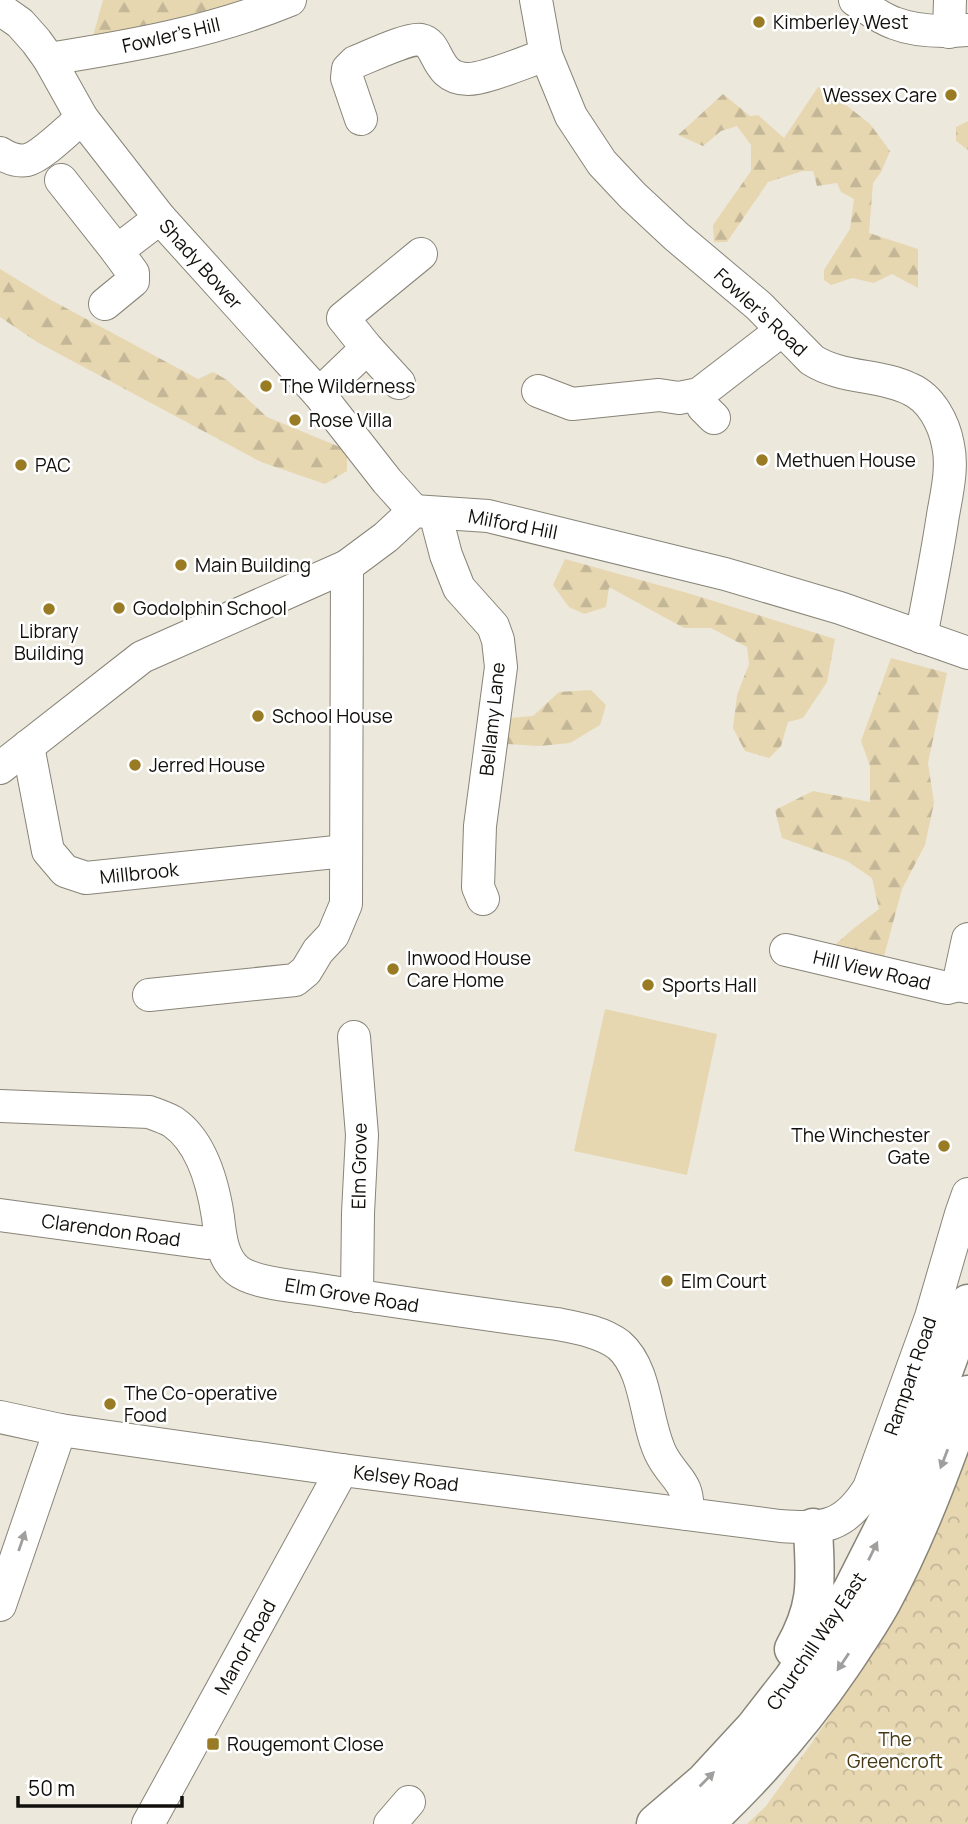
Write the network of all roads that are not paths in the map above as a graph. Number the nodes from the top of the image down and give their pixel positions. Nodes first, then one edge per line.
1 (290, 0) edge
2 (536, 0) edge
3 (855, 0) edge
4 (950, 0) edge
5 (0, 9) edge
6 (958, 31) edge
7 (546, 55) junction
8 (49, 59) junction
9 (82, 118) junction
10 (361, 119) dead end
11 (0, 153) edge
12 (61, 180) dead end
13 (160, 218) junction
14 (117, 251) junction
15 (421, 254) dead end
16 (105, 304) dead end
17 (782, 330) junction
18 (367, 348) junction
19 (399, 383) dead end
20 (319, 394) junction
21 (551, 407) dead end
22 (424, 512) junction
23 (347, 566) junction
24 (921, 637) junction
25 (968, 653) edge
26 (28, 746) junction
27 (0, 768) edge
28 (345, 851) junction
29 (482, 899) dead end
30 (968, 939) edge
31 (786, 950) dead end
32 (963, 986) edge
33 (149, 995) dead end
34 (354, 1037) dead end
35 (0, 1106) edge
36 (968, 1194) edge
37 (0, 1215) edge
38 (221, 1241) junction
39 (357, 1296) junction
40 (968, 1304) edge
41 (968, 1395) edge
42 (0, 1417) edge
43 (60, 1430) junction
44 (342, 1470) junction
45 (687, 1514) junction
46 (813, 1528) junction
47 (0, 1605) edge
48 (754, 1730) junction
49 (157, 1820) edge
50 (656, 1824) edge
51 (705, 1824) edge

1 - 8 street, Fowler's Hill
2 - 7 street, Fowler's Road
3 - 6 street
4 - 6 street
5 - 8 street, Shady Bower
7 - 10 street
7 - 17 street, Fowler's Road
8 - 9 street, Shady Bower
9 - 11 street
9 - 13 street, Shady Bower
12 - 14 street
13 - 14 street
13 - 20 street, Shady Bower
14 - 16 street
15 - 18 street
17 - 21 street
17 - 24 street, Fowler's Road
18 - 19 street
18 - 20 street
20 - 22 street, Shady Bower
22 - 23 street
22 - 24 street, Milford Hill
22 - 29 street, Bellamy Lane
23 - 26 street
23 - 28 street
24 - 25 street, Milford Hill
26 - 27 street
26 - 28 street, Millbrook
28 - 33 street
30 - 32 street, Hill View Road
31 - 32 street, Hill View Road
34 - 39 street, Elm Grove
35 - 38 street, Elm Grove Road
36 - 46 street, Rampart Road
37 - 38 street, Clarendon Road
38 - 39 street, Elm Grove Road
39 - 45 street, Elm Grove Road
48 -> 40 highway, Churchill Way East
41 -> 51 highway, Churchill Way East
42 - 43 street, Kelsey Road
43 - 44 street, Kelsey Road
47 -> 43 street
44 - 45 street, Kelsey Road
44 - 49 street, Manor Road
45 - 46 street, Kelsey Road
46 - 48 highway
50 -> 48 highway, Churchill Way East

